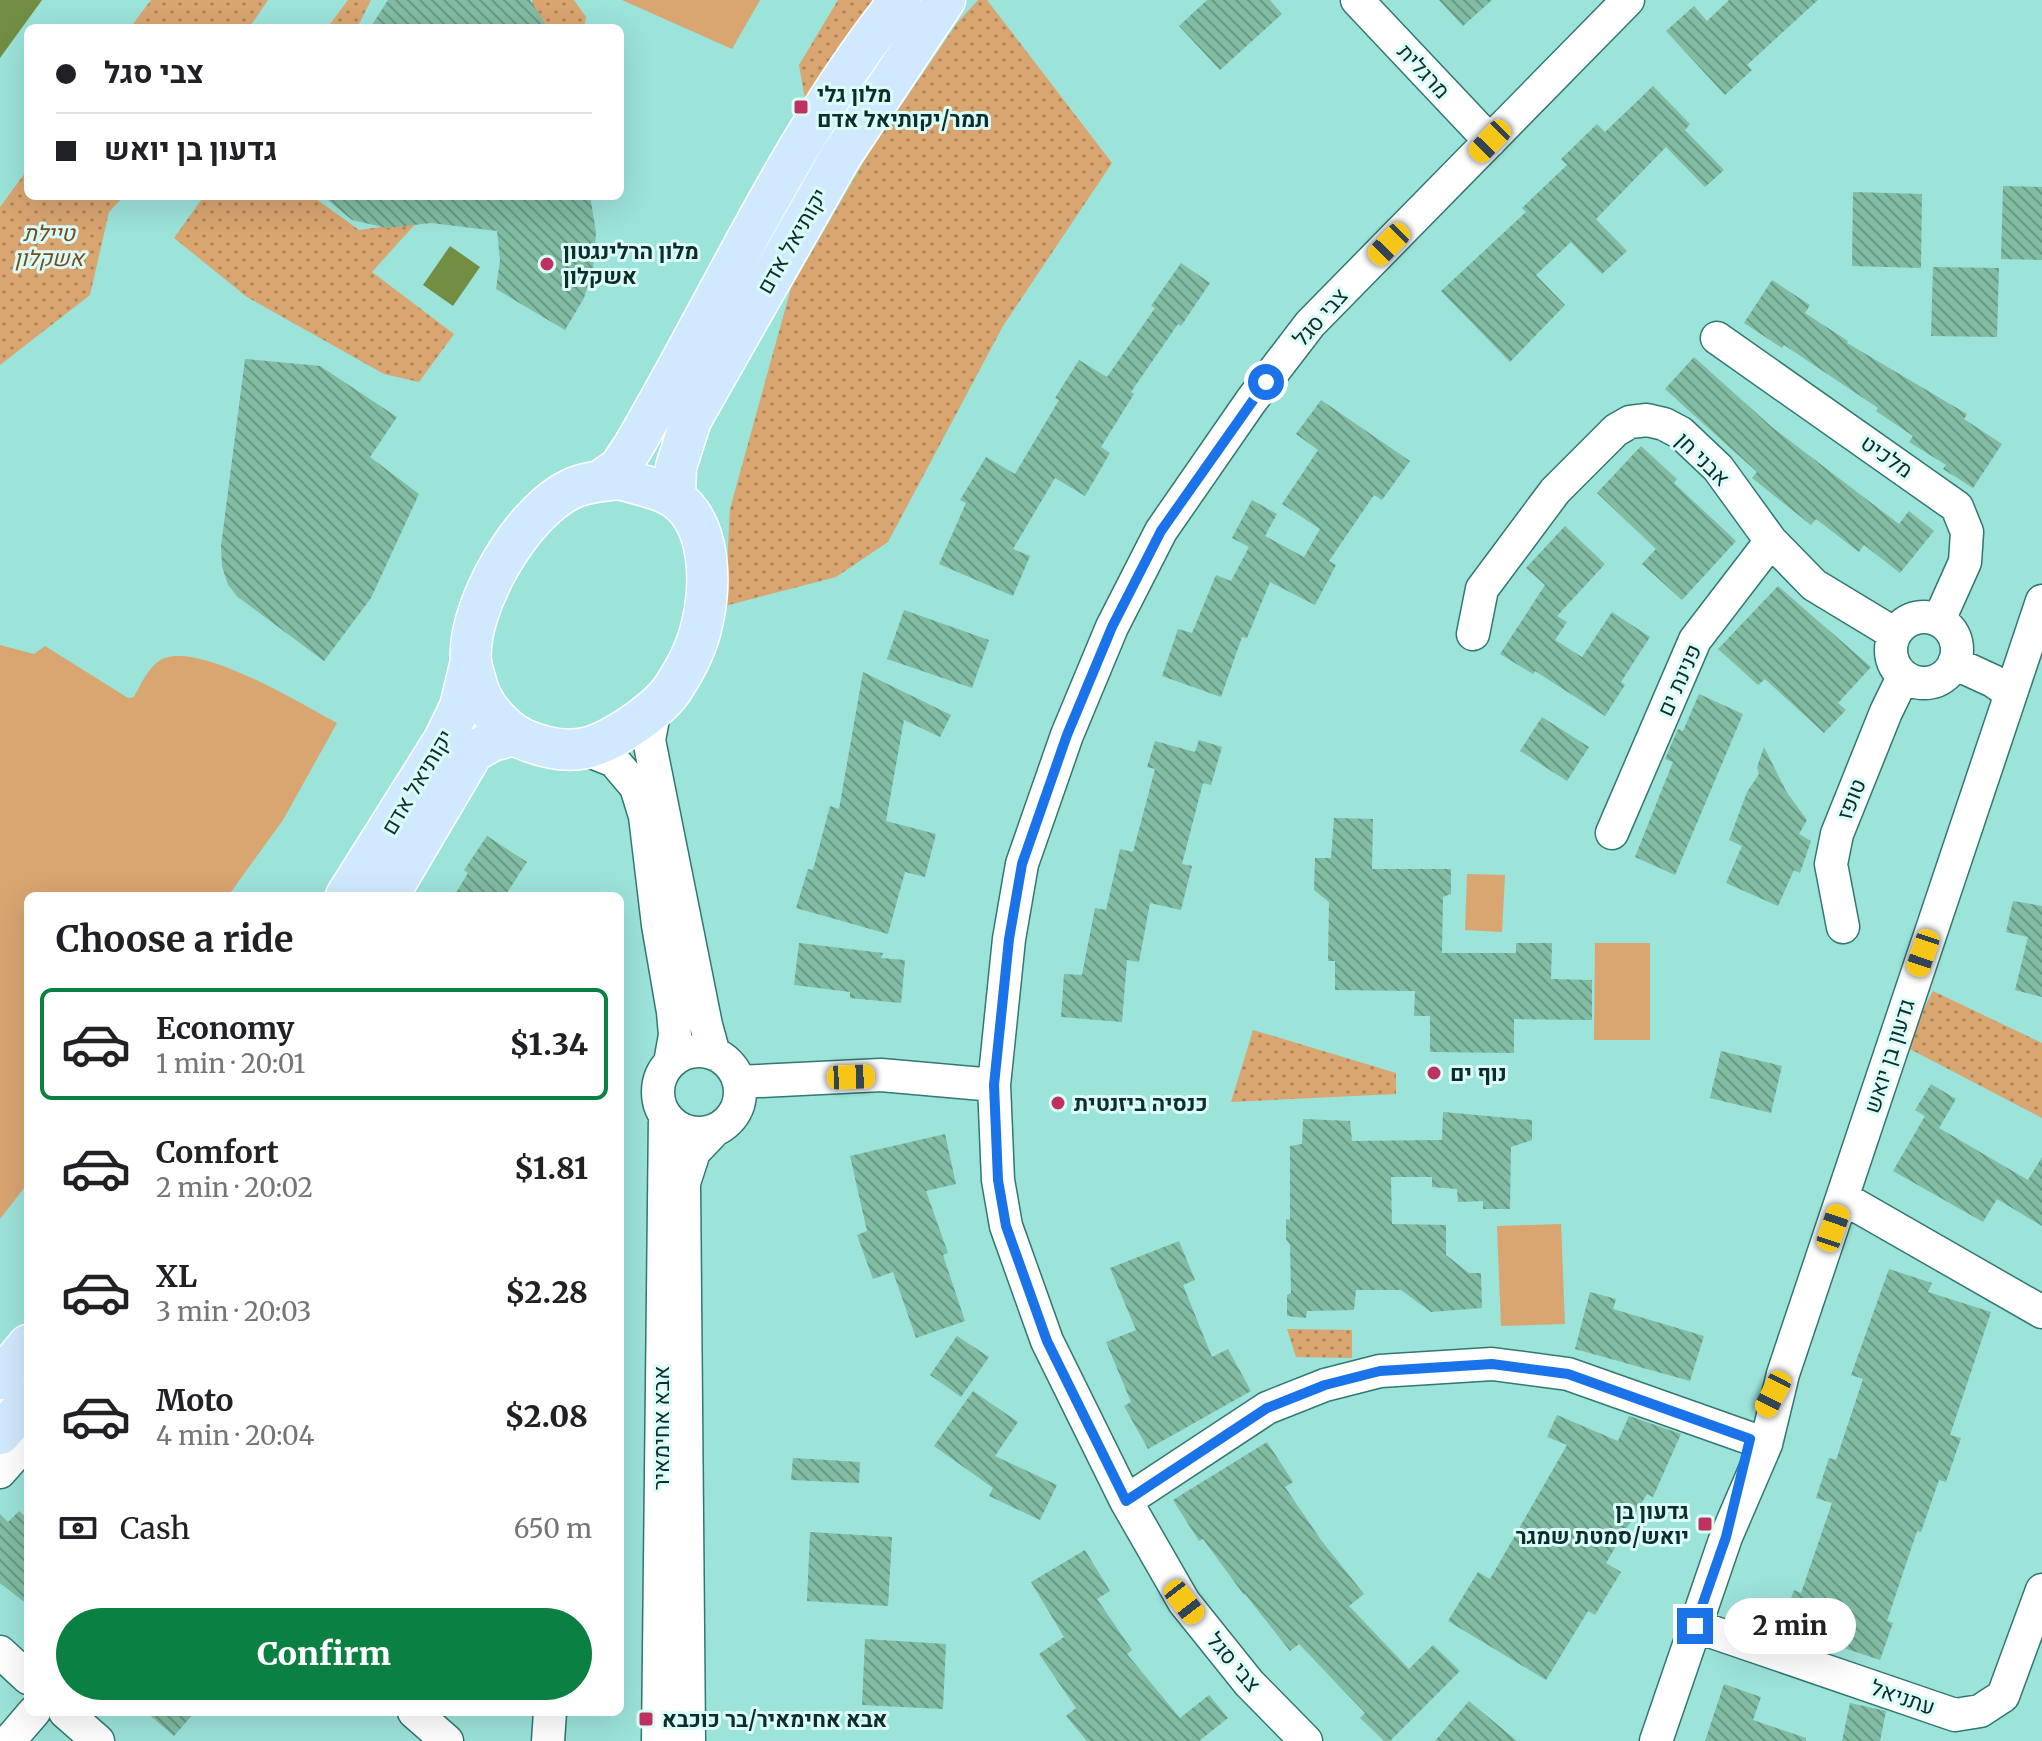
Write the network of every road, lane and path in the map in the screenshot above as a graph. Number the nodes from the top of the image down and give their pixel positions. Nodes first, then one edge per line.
1 (900, 0) edge
2 (945, 0) edge
3 (1357, 0) edge
4 (1628, 0) edge
5 (1490, 141) junction
6 (1717, 338) dead end
7 (600, 481) junction
8 (675, 498) junction
9 (1771, 541) junction
10 (2042, 601) edge
11 (1939, 620) junction
12 (1473, 634) dead end
13 (1895, 634) junction
14 (471, 661) junction
15 (1954, 663) junction
16 (1903, 677) junction
17 (2010, 693) junction
18 (655, 708) junction
19 (514, 735) junction
20 (584, 749) junction
21 (1612, 833) dead end
22 (418, 844) junction
23 (349, 892) edge
24 (390, 892) edge
25 (413, 892) edge
26 (1843, 927) dead end
27 (714, 1054) junction
28 (670, 1063) junction
29 (739, 1082) junction
30 (994, 1085) junction
31 (665, 1115) junction
32 (715, 1130) junction
33 (1843, 1198) junction
34 (2042, 1312) edge
35 (24, 1350) edge
36 (0, 1379) edge
37 (24, 1407) edge
38 (0, 1434) edge
39 (1758, 1441) junction
40 (24, 1445) edge
41 (0, 1472) edge
42 (1126, 1501) junction
43 (2042, 1590) edge
44 (1695, 1626) junction
45 (0, 1652) edge
46 (24, 1674) edge
47 (31, 1716) edge
48 (70, 1716) edge
49 (419, 1716) edge
50 (550, 1716) edge
51 (9, 1741) edge
52 (98, 1741) edge
53 (447, 1741) edge
54 (548, 1741) edge
55 (658, 1741) edge
56 (689, 1741) edge
57 (1306, 1741) edge
58 (1656, 1741) edge

1 - 7 main road, יקותיאל אדם
2 - 8 main road, יקותיאל אדם
3 - 5 street, מרגלית
4 - 5 street, צבי סגל
5 - 30 street, צבי סגל
6 - 11 street, מלכיט
7 - 8 main road
7 - 14 main road
8 - 18 main road
9 - 12 street, אבני חן
9 - 13 street, אבני חן
9 - 21 street, פנינת ים
10 - 17 street, גדעון בן יואש
11 - 13 street
11 - 15 street
13 - 16 street
14 - 19 main road
14 - 23 main road, יקותיאל אדם
15 - 16 street
15 - 17 street
16 - 26 street, טופז
17 - 33 street, גדעון בן יואש
18 - 20 main road
18 - 27 street
19 - 20 main road
19 - 22 main road, יקותיאל אדם
20 - 28 street
22 - 24 main road, יקותיאל אדם
22 - 25 street
27 - 28 street
27 - 29 street
28 - 31 street
29 - 30 street
29 - 32 street
30 - 42 street, צבי סגל
31 - 32 street
31 - 55 street, אבא אחימאיר
32 - 56 street, אבא אחימאיר
33 - 34 street
33 - 39 street, גדעון בן יואש
35 - 36 main road
37 - 38 main road
39 - 42 street
39 - 44 street, גדעון בן יואש
40 - 41 street
42 - 57 street, צבי סגל
43 - 44 street, עתניאל
44 - 58 street, גדעון בן יואש
45 - 46 street
47 - 51 street
48 - 52 street
49 - 53 street
50 - 54 street

